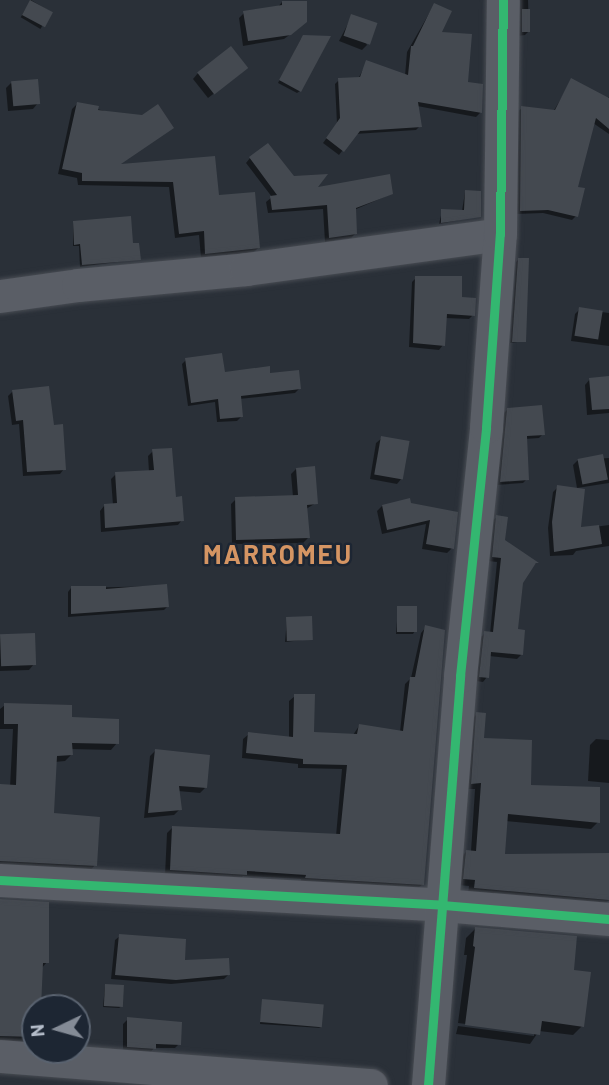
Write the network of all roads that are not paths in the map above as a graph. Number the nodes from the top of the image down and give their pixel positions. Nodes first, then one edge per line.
1 (503, 0) edge
2 (500, 234) junction
3 (0, 296) edge
4 (0, 880) edge
5 (443, 905) junction
6 (609, 919) edge
7 (0, 1056) edge
8 (371, 1085) edge
9 (428, 1085) edge

1 - 2 street
2 - 3 street
2 - 5 street
4 - 5 street
5 - 6 street
5 - 9 street
7 - 8 street

